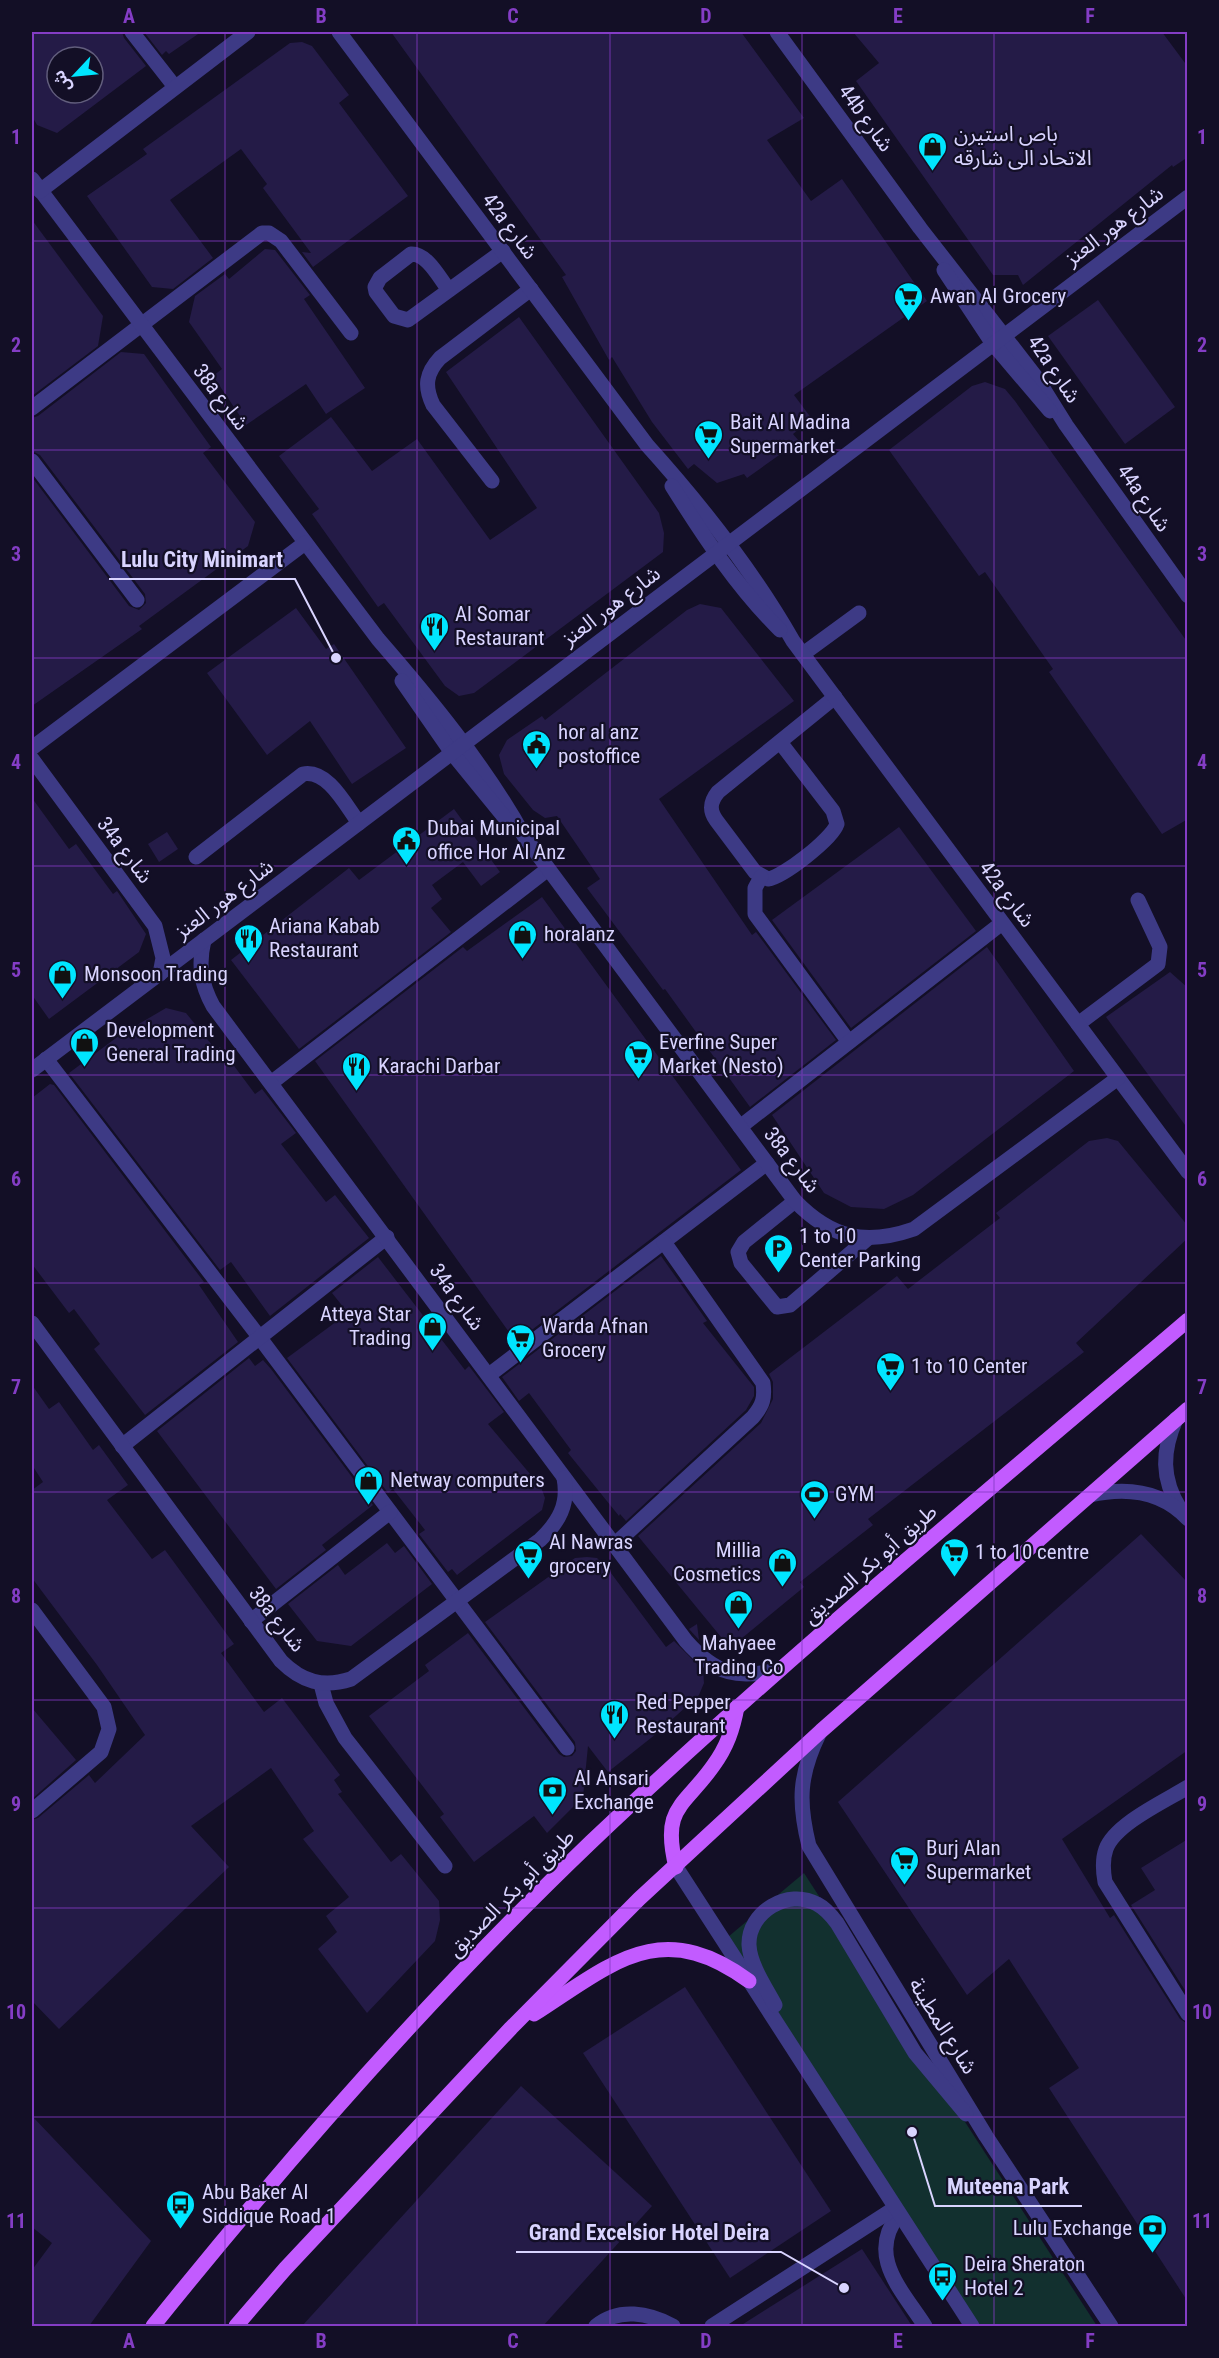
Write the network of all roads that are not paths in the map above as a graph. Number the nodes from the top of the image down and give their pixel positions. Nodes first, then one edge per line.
1 (132, 32) edge
2 (248, 32) edge
3 (339, 32) edge
4 (777, 32) edge
5 (175, 87) junction
6 (36, 185) edge
7 (1188, 197) edge
8 (920, 228) joint
9 (503, 251) junction
10 (531, 289) junction
11 (449, 290) junction
12 (140, 324) junction
13 (351, 333) dead end
14 (999, 340) junction
15 (32, 408) edge
16 (1066, 425) joint
17 (32, 461) edge
18 (492, 481) dead end
19 (305, 543) junction
20 (721, 549) junction
21 (1188, 596) edge
22 (137, 600) dead end
23 (859, 613) dead end
24 (803, 654) junction
25 (835, 697) junction
26 (780, 742) junction
27 (32, 748) edge
28 (457, 749) junction
29 (32, 759) edge
30 (359, 823) junction
31 (196, 858) dead end
32 (548, 869) junction
33 (761, 877) junction
34 (1138, 900) dead end
35 (1002, 923) junction
36 (204, 940) junction
37 (160, 974) junction
38 (1078, 1024) junction
39 (849, 1042) junction
40 (46, 1059) junction
41 (32, 1070) edge
42 (1118, 1078) junction
43 (271, 1083) junction
44 (740, 1127) junction
45 (767, 1163) junction
46 (1188, 1172) edge
47 (795, 1201) junction
48 (387, 1237) junction
49 (867, 1239) junction
50 (664, 1242) junction
51 (1188, 1320) edge
52 (32, 1323) edge
53 (260, 1338) junction
54 (489, 1375) junction
55 (1182, 1414) edge
56 (122, 1446) junction
57 (564, 1477) junction
58 (1090, 1495) junction
59 (390, 1512) junction
60 (1185, 1516) edge
61 (614, 1545) junction
62 (457, 1602) junction
63 (32, 1610) edge
64 (251, 1621) junction
65 (781, 1669) junction
66 (321, 1684) junction
67 (737, 1707) junction
68 (820, 1731) junction
69 (567, 1748) dead end
70 (1188, 1787) edge
71 (32, 1811) edge
72 (445, 1866) dead end
73 (676, 1867) junction
74 (749, 1981) junction
75 (1188, 2014) edge
76 (511, 2028) junction
77 (808, 2073) junction
78 (986, 2136) junction
79 (897, 2211) junction
80 (153, 2326) edge
81 (236, 2326) edge
82 (596, 2326) edge
83 (673, 2326) edge
84 (712, 2326) edge
85 (925, 2326) edge
86 (972, 2326) edge
87 (1111, 2326) edge

1 - 5 street
2 - 5 street
3 - 9 street, 42a شارع
4 - 8 street, 44b شارع
5 - 6 street
6 - 12 street, 38a شارع
7 - 14 street, شارع هور العنز
8 - 14 street, 42a شارع
9 - 10 street, 42a شارع
9 - 11 street
10 - 18 street
10 - 20 street, 42a شارع
11 - 11 street
12 - 13 street
12 - 15 street
12 - 19 street, 38a شارع
14 - 16 street, 42a شارع
14 - 20 street, شارع هور العنز
16 - 21 street, 44a شارع
17 - 22 street
19 - 27 street
19 - 28 street, 38a شارع
20 - 24 street, 42a شارع
20 - 28 street, شارع هور العنز
23 - 24 street
24 - 25 street, 42a شارع
25 - 26 street
25 - 35 street, 42a شارع
26 - 33 street
26 - 33 street
28 - 30 street, شارع هور العنز
28 - 32 street, 38a شارع
29 - 37 street, 34a شارع
30 - 31 street
30 - 36 street, شارع هور العنز
32 - 43 street
32 - 44 street, 38a شارع
33 - 39 street
34 - 38 street
35 - 38 street, 42a شارع
35 - 39 street
36 - 37 street, شارع هور العنز
36 - 43 street, 34a شارع
37 - 40 street, شارع هور العنز
38 - 42 street, 42a شارع
39 - 44 street
40 - 41 street, شارع هور العنز
40 - 53 street
42 - 46 street, 42a شارع
42 - 49 street, 38a شارع
43 - 48 street, 34a شارع
44 - 45 street, 38a شارع
45 - 47 street, 38a شارع
45 - 50 street
47 - 49 street, 38a شارع
47 - 49 street
48 - 53 street
48 - 54 street, 34a شارع
50 - 54 street
50 - 61 street
51 - 65 main road, طريق أبو بكر الصديق
52 - 56 street, 38a شارع
53 - 56 street
53 - 59 street
54 - 57 street, 34a شارع
55 - 58 main road
55 - 60 street
56 - 64 street, 38a شارع
57 - 61 street, 34a شارع
57 - 62 street
58 - 60 street
58 - 68 main road
59 - 62 street
59 - 64 street
61 - 65 street, 34a شارع
62 - 66 street
62 - 69 street
63 - 71 street
64 - 66 street, 38a شارع
65 - 67 main road, طريق أبو بكر الصديق
66 - 72 street
67 - 73 main road
67 - 80 main road, طريق أبو بكر الصديق
68 - 73 main road
68 - 78 street, شارع المطينة
70 - 75 street
73 - 74 street
73 - 76 main road
74 - 76 main road
74 - 77 street
76 - 81 main road
77 - 78 street
77 - 79 street
78 - 87 street, شارع المطينة
79 - 84 street
79 - 85 street
79 - 86 street
82 - 83 street

